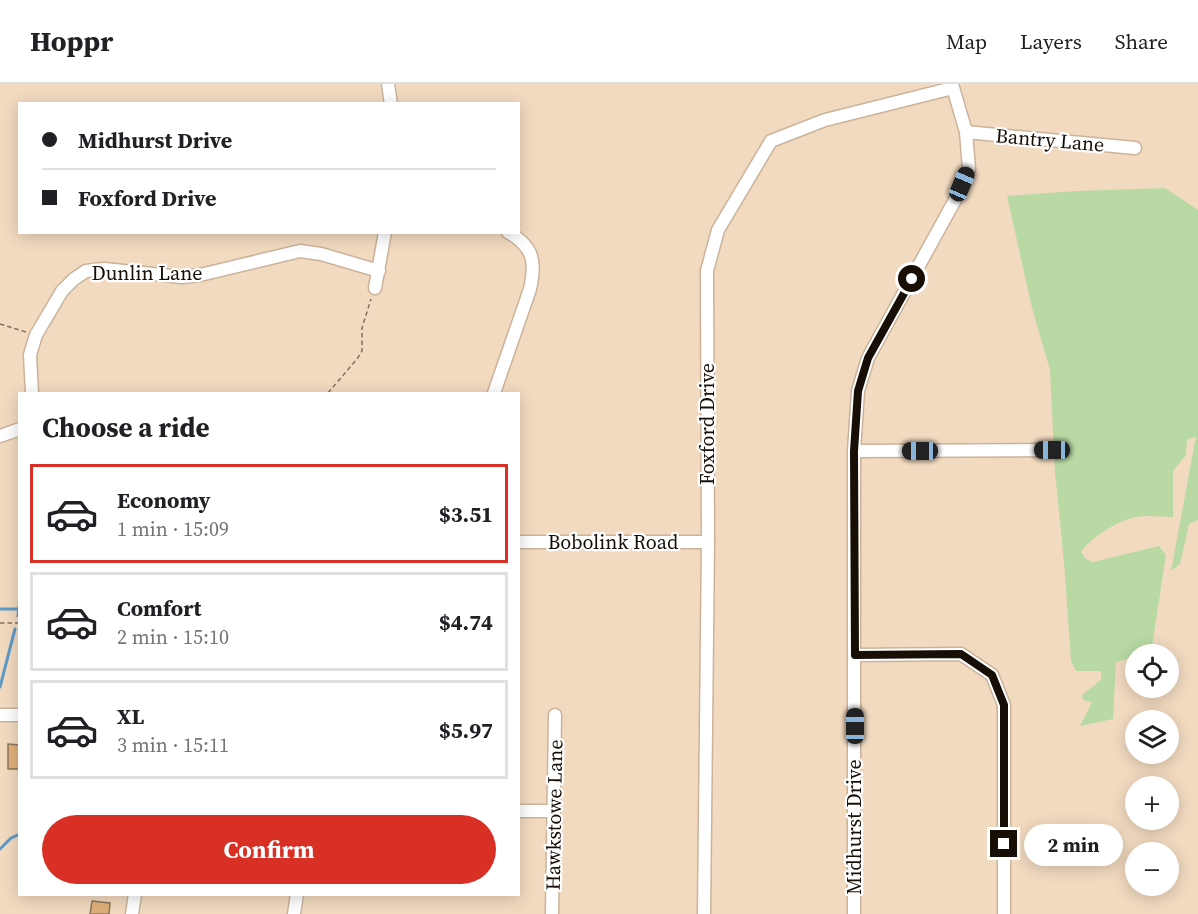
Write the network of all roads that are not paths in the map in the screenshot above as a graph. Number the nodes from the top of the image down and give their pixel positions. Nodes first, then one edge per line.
1 (388, 84) edge
2 (953, 86) edge
3 (391, 102) edge
4 (966, 132) junction
5 (1135, 148) dead end
6 (385, 234) edge
7 (511, 234) edge
8 (379, 272) junction
9 (375, 288) road end
10 (32, 392) edge
11 (494, 392) edge
12 (18, 430) edge
13 (0, 436) edge
14 (1052, 450) dead end
15 (854, 451) junction
16 (520, 542) edge
17 (708, 542) junction
18 (855, 655) junction
19 (0, 715) edge
20 (18, 715) edge
21 (555, 716) dead end
22 (520, 811) edge
23 (553, 811) junction
24 (135, 896) edge
25 (297, 896) edge
26 (132, 914) edge
27 (294, 914) edge
28 (552, 914) edge
29 (704, 914) edge
30 (854, 914) edge
31 (1004, 914) edge

1 - 3 street
2 - 4 street, Midhurst Drive
2 - 17 street, Foxford Drive
4 - 5 street, Bantry Lane
4 - 15 street, Midhurst Drive
6 - 8 street
7 - 11 street
8 - 9 street
8 - 10 street, Dunlin Lane
12 - 13 street
14 - 15 street
15 - 18 street, Midhurst Drive
16 - 17 street, Bobolink Road
17 - 29 street, Foxford Drive
18 - 30 street, Midhurst Drive
18 - 31 street
19 - 20 street
21 - 23 street, Hawkstowe Lane
22 - 23 street
23 - 28 street, Hawkstowe Lane
24 - 26 street
25 - 27 street

